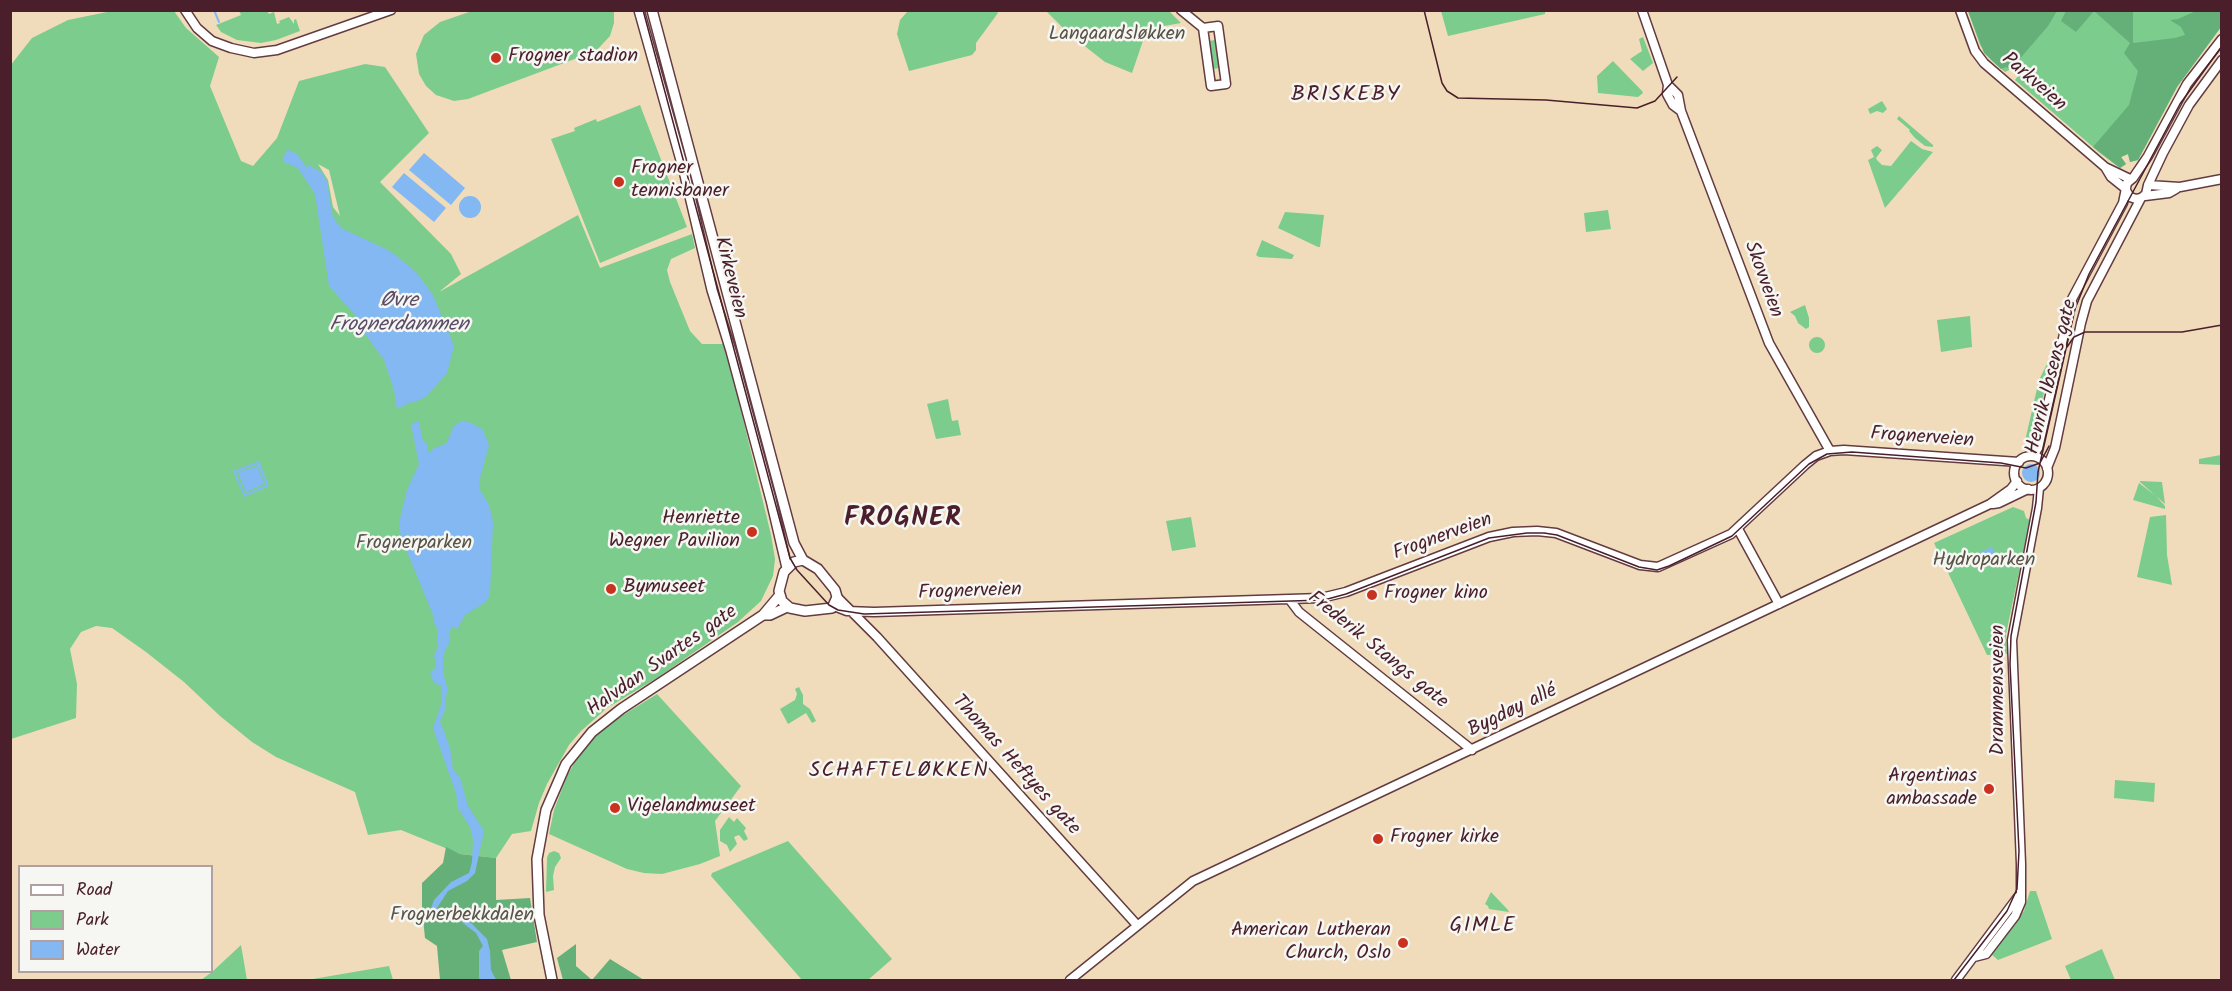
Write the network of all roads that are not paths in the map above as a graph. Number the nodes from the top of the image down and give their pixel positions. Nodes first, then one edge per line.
1 (185, 10) edge
2 (391, 10) edge
3 (639, 10) edge
4 (652, 10) edge
5 (1182, 10) edge
6 (1642, 10) edge
7 (1960, 10) edge
8 (1203, 28) junction
9 (2222, 39) edge
10 (2222, 60) edge
11 (2105, 167) junction
12 (2132, 178) junction
13 (2222, 179) edge
14 (2148, 185) junction
15 (2180, 187) junction
16 (2126, 191) junction
17 (2143, 197) junction
18 (1830, 452) junction
19 (2033, 456) junction
20 (2017, 465) junction
21 (2047, 468) junction
22 (2017, 481) junction
23 (2039, 488) junction
24 (2028, 489) junction
25 (1990, 504) junction
26 (1738, 530) junction
27 (803, 560) junction
28 (787, 568) junction
29 (779, 596) junction
30 (1290, 600) junction
31 (836, 602) junction
32 (1779, 604) junction
33 (787, 607) junction
34 (856, 612) junction
35 (763, 615) junction
36 (1472, 750) junction
37 (1137, 926) junction
38 (552, 981) edge
39 (1070, 981) edge
40 (1956, 981) edge

1 - 2 street
3 - 28 main road, Kirkeveien
4 - 27 main road
5 - 8 street
6 - 18 street, Skovveien
7 - 11 street, Parkveien
8 - 8 street
9 - 12 street
10 - 14 street
11 - 12 street, Parkveien
11 - 16 street, Parkveien
12 - 14 street
12 - 16 street
13 - 15 street
14 - 15 street
14 - 17 street
15 - 17 street
16 - 17 street
16 - 19 street, Henrik Ibsens gate
17 - 21 street, Henrik Ibsens gate
18 - 20 street, Frognerveien
18 - 26 street, Frognerveien
19 - 20 street
19 - 21 street
20 - 22 street
21 - 23 street
22 - 24 street
22 - 25 street, Bygdøy allé
23 - 24 street
23 - 40 street, Drammensveien
24 - 25 street, Bygdøy allé
25 - 32 street, Bygdøy allé
26 - 30 street, Frognerveien
26 - 32 street
27 - 28 main road
27 - 31 main road
28 - 29 main road
29 - 33 main road
29 - 35 main road, Halvdan Svartes gate
30 - 34 street, Frognerveien
30 - 36 street, Frederik Stangs gate
31 - 33 main road
31 - 34 street, Frognerveien
32 - 36 street, Bygdøy allé
33 - 35 main road, Halvdan Svartes gate
34 - 37 street, Thomas Heftyes gate
35 - 38 main road, Halvdan Svartes gate
36 - 37 street, Bygdøy allé
37 - 39 street, Bygdøy allé

